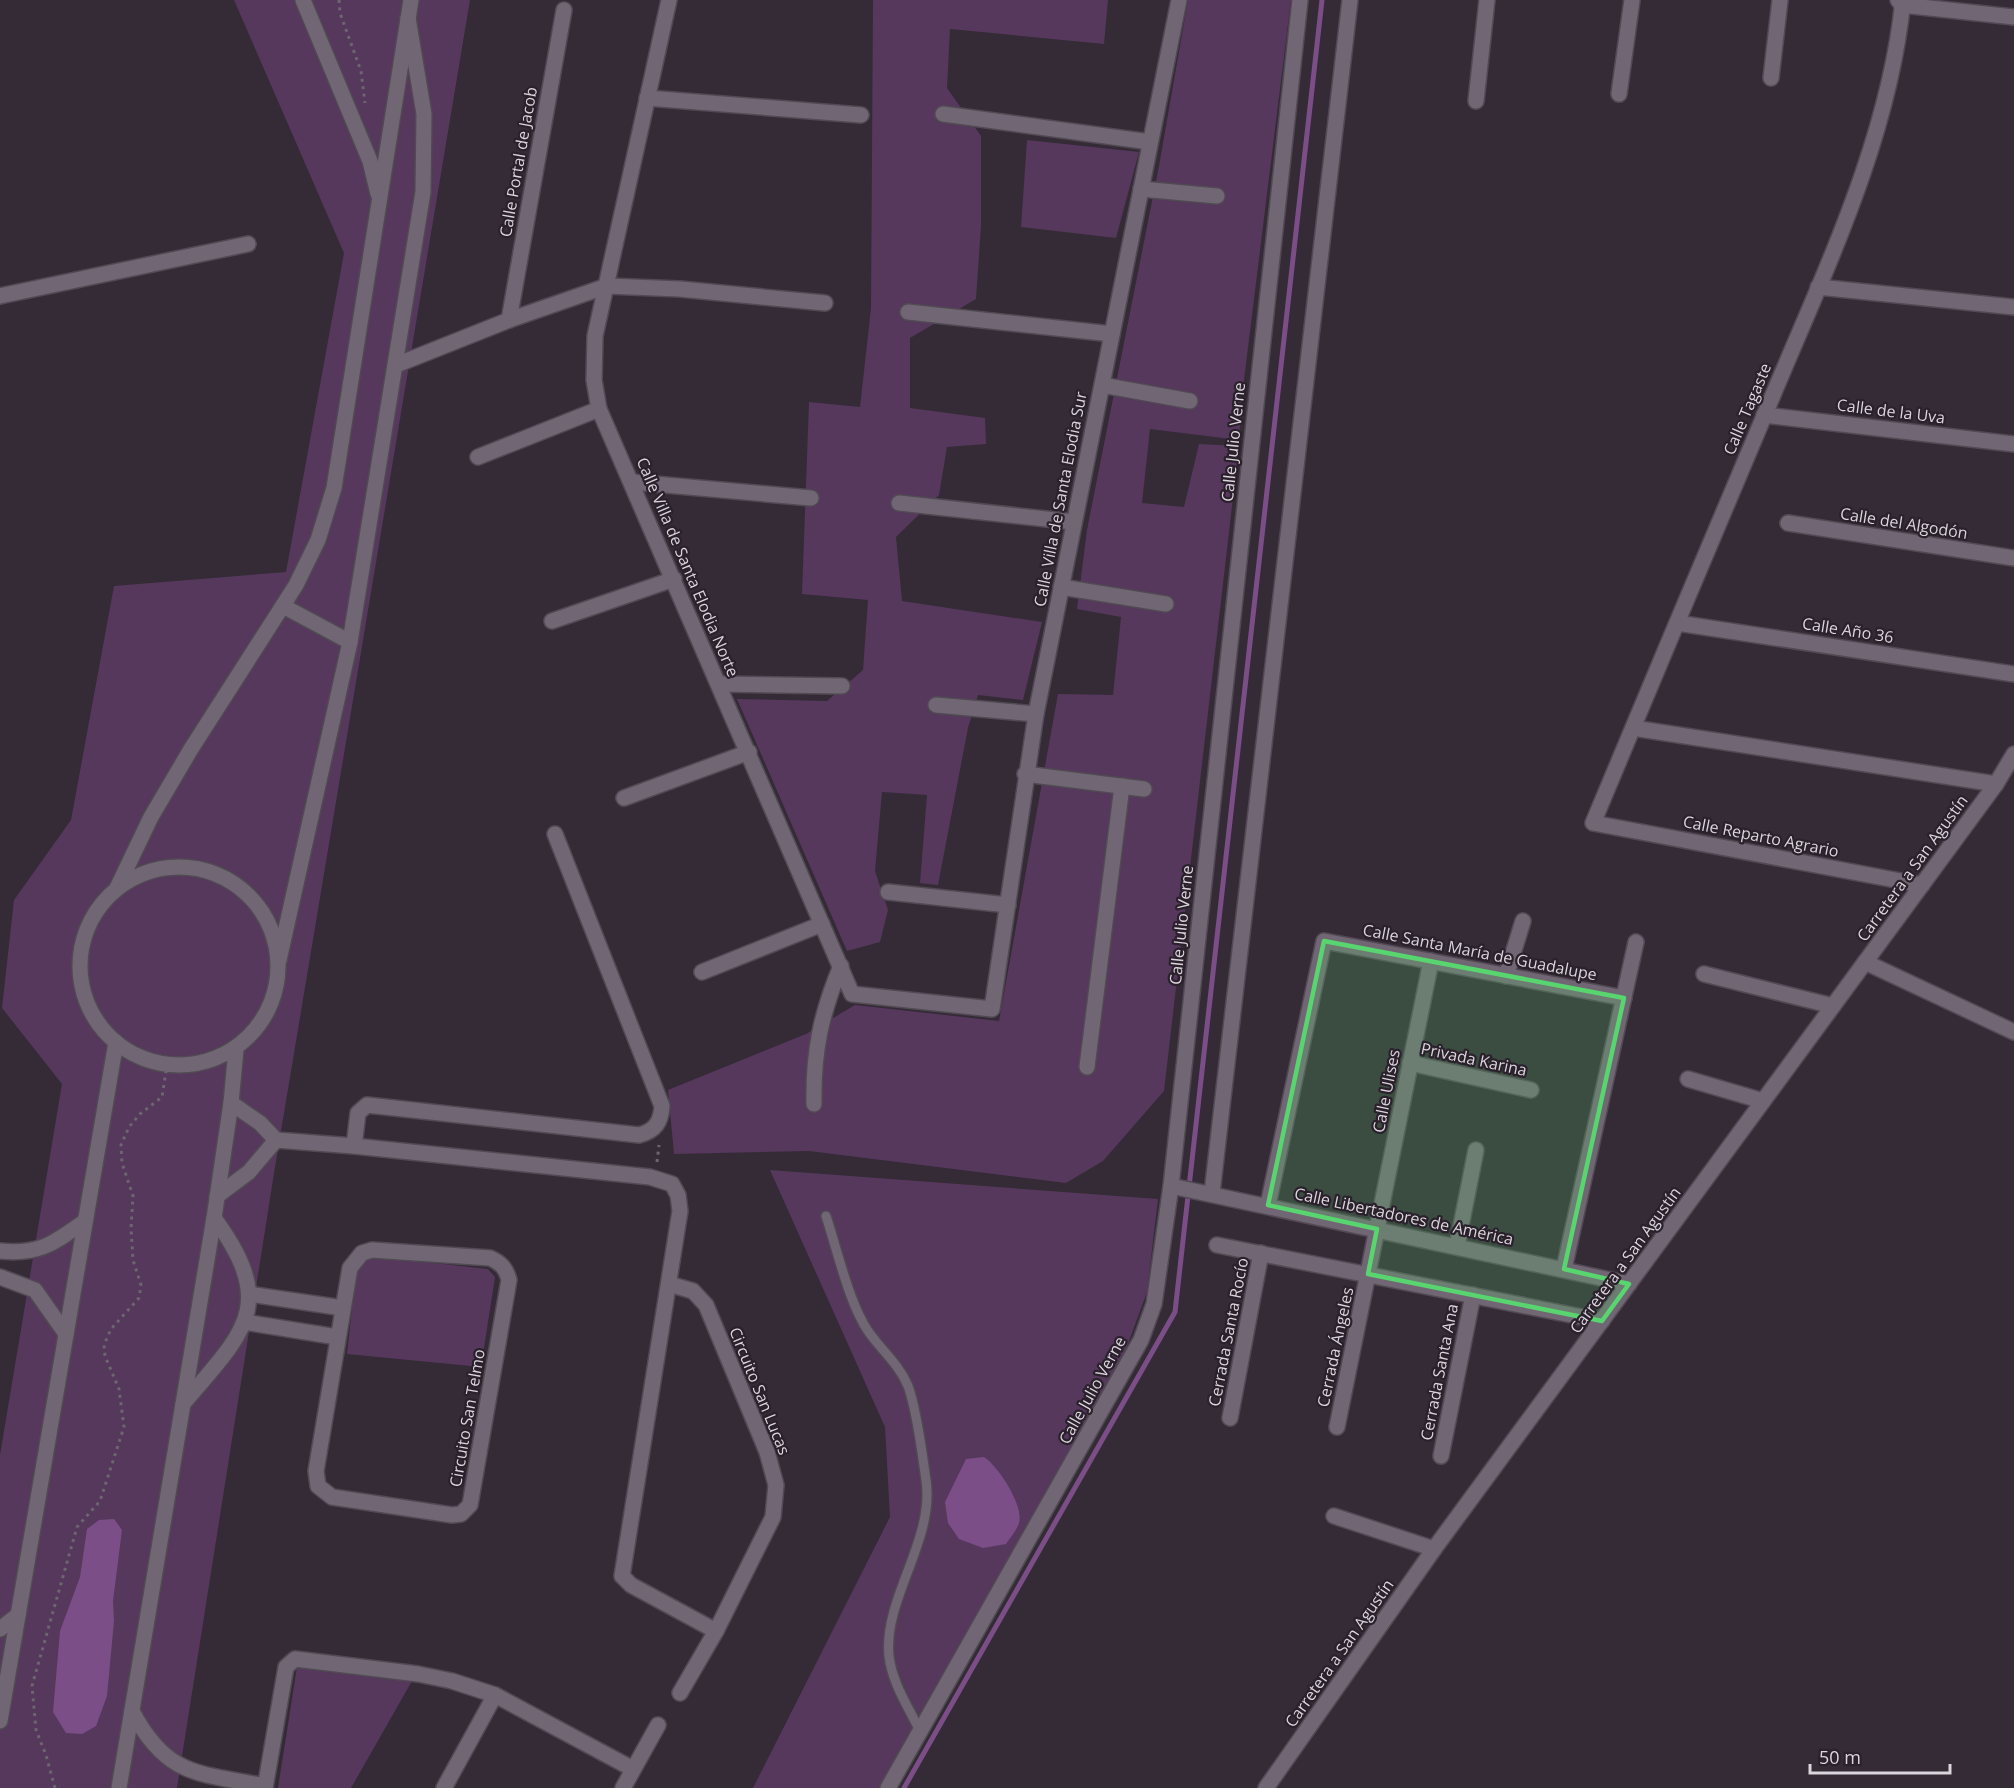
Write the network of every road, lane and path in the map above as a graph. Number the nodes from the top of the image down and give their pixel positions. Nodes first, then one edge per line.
1 (303, 0) edge
2 (339, 0) edge
3 (411, 0) edge
4 (669, 0) edge
5 (1179, 0) edge
6 (1300, 0) edge
7 (1350, 0) edge
8 (1487, 0) edge
9 (1632, 0) edge
10 (1780, 0) edge
11 (1901, 2) edge
12 (564, 10) dead end
13 (2014, 17) edge
14 (408, 18) junction
15 (1771, 78) dead end
16 (1619, 94) dead end
17 (647, 98) junction
18 (1476, 101) dead end
19 (366, 112) dead end
20 (943, 114) dead end
21 (861, 115) dead end
22 (1150, 142) junction
23 (1141, 189) junction
24 (1216, 196) dead end
25 (380, 199) junction
26 (248, 244) dead end
27 (607, 286) junction
28 (1818, 288) junction
29 (0, 296) edge
30 (825, 303) dead end
31 (2014, 307) edge
32 (908, 312) dead end
33 (509, 320) junction
34 (1112, 334) junction
35 (396, 365) junction
36 (1102, 385) junction
37 (1190, 401) dead end
38 (599, 409) junction
39 (1764, 415) junction
40 (2014, 444) edge
41 (477, 457) dead end
42 (632, 482) junction
43 (811, 498) dead end
44 (899, 503) dead end
45 (1074, 522) junction
46 (1788, 523) dead end
47 (2014, 558) edge
48 (674, 579) junction
49 (1061, 587) junction
50 (1166, 604) dead end
51 (283, 606) junction
52 (552, 621) dead end
53 (1677, 623) junction
54 (350, 642) junction
55 (2014, 674) edge
56 (719, 684) junction
57 (842, 686) dead end
58 (936, 705) dead end
59 (1036, 714) junction
60 (1633, 728) junction
61 (748, 752) junction
62 (2014, 754) edge
63 (1025, 774) junction
64 (1996, 784) junction
65 (1122, 786) junction
66 (1144, 789) dead end
67 (624, 798) dead end
68 (1593, 822) joint
69 (555, 834) dead end
70 (1922, 885) junction
71 (117, 888) junction
72 (888, 892) dead end
73 (1008, 905) junction
74 (1523, 921) dead end
75 (822, 924) junction
76 (1636, 942) dead end
77 (279, 960) junction
78 (1431, 961) junction
79 (1865, 962) junction
80 (841, 966) junction
81 (702, 972) dead end
82 (1704, 974) dead end
83 (1506, 976) junction
84 (1623, 998) junction
85 (1833, 1006) junction
86 (992, 1009) joint
87 (2014, 1032) edge
88 (116, 1042) junction
89 (236, 1049) junction
90 (1410, 1063) junction
91 (167, 1065) junction
92 (1087, 1067) dead end
93 (1688, 1079) dead end
94 (1531, 1090) dead end
95 (1763, 1101) junction
96 (231, 1103) junction
97 (814, 1104) dead end
98 (655, 1129) junction
99 (276, 1140) junction
100 (354, 1146) junction
101 (1476, 1150) dead end
102 (650, 1177) junction
103 (1176, 1186) junction
104 (1206, 1192) junction
105 (217, 1196) junction
106 (1268, 1205) junction
107 (826, 1216) dead end
108 (214, 1218) junction
109 (85, 1221) junction
110 (1377, 1229) junction
111 (1217, 1245) dead end
112 (1457, 1246) junction
113 (0, 1251) edge
114 (1261, 1253) junction
115 (1564, 1269) junction
116 (1368, 1274) junction
117 (0, 1277) edge
118 (669, 1284) junction
119 (1629, 1284) junction
120 (249, 1294) junction
121 (1473, 1295) junction
122 (343, 1308) junction
123 (1602, 1321) junction
124 (244, 1322) junction
125 (66, 1334) junction
126 (338, 1337) junction
127 (183, 1404) junction
128 (1230, 1418) dead end
129 (1336, 1427) dead end
130 (1441, 1456) dead end
131 (1334, 1516) dead end
132 (1434, 1550) junction
133 (18, 1615) junction
134 (0, 1629) edge
135 (716, 1630) junction
136 (680, 1693) dead end
137 (495, 1695) junction
138 (132, 1711) junction
139 (0, 1721) edge
140 (658, 1725) dead end
141 (920, 1731) junction
142 (633, 1769) junction
143 (265, 1787) edge
144 (55, 1788) edge
145 (119, 1788) edge
146 (444, 1788) edge
147 (623, 1788) edge
148 (888, 1788) edge
149 (1266, 1788) edge

1 - 25 street
2 - 19 path
3 - 14 street
4 - 17 street, Calle Villa de Santa Elodia Norte
5 - 22 street, Calle Villa de Santa Elodia Sur
6 - 103 street, Calle Julio Verne
7 - 104 street
8 - 18 street
9 - 16 street
10 - 15 street
11 - 13 street
11 - 28 street, Calle Tagaste
12 - 33 street, Calle Portal de Jacob
14 - 25 street
14 - 35 street
17 - 21 street
17 - 27 street, Calle Villa de Santa Elodia Norte
20 - 22 street
22 - 23 street, Calle Villa de Santa Elodia Sur
23 - 24 street
23 - 34 street, Calle Villa de Santa Elodia Sur
25 - 51 street
26 - 29 street
27 - 30 street
27 - 33 street
27 - 38 street, Calle Villa de Santa Elodia Norte
28 - 31 street
28 - 39 street, Calle Tagaste
32 - 34 street
33 - 35 street
34 - 36 street, Calle Villa de Santa Elodia Sur
35 - 54 street
36 - 37 street
36 - 45 street, Calle Villa de Santa Elodia Sur
38 - 41 street
38 - 42 street, Calle Villa de Santa Elodia Norte
39 - 40 street, Calle de la Uva
39 - 53 street, Calle Tagaste
42 - 43 street
42 - 48 street, Calle Villa de Santa Elodia Norte
44 - 45 street
45 - 49 street, Calle Villa de Santa Elodia Sur
46 - 47 street, Calle del Algodón
48 - 52 street
48 - 56 street, Calle Villa de Santa Elodia Norte
49 - 50 street
49 - 59 street, Calle Villa de Santa Elodia Sur
51 - 54 street
51 - 71 street
53 - 55 street, Calle Año 36
53 - 60 street, Calle Tagaste
54 - 77 street
56 - 57 street
56 - 61 street, Calle Villa de Santa Elodia Norte
58 - 59 street
59 - 63 street, Calle Villa de Santa Elodia Sur
60 - 64 street
60 - 68 street, Calle Tagaste
61 - 67 street
61 - 75 street, Calle Villa de Santa Elodia Norte
62 - 64 street, Carretera a San Agustín
63 - 65 street
63 - 73 street, Calle Villa de Santa Elodia Sur
64 - 70 street, Carretera a San Agustín
65 - 66 street
65 - 92 street
68 - 70 street, Calle Reparto Agrario
69 - 98 street
70 - 79 street, Carretera a San Agustín
71 - 77 street
71 - 88 street
72 - 73 street
73 - 86 street, Calle Villa de Santa Elodia Sur
74 - 83 street
75 - 80 street, Calle Villa de Santa Elodia Norte
75 - 81 street
76 - 84 street
77 - 89 street
78 - 83 street, Calle Santa María de Guadalupe
78 - 90 street, Calle Ulises
78 - 106 street, Calle Santa María de Guadalupe
79 - 85 street, Carretera a San Agustín
79 - 87 street
80 - 86 street, Calle Villa de Santa Elodia Norte
80 - 97 street
82 - 85 street
83 - 84 street, Calle Santa María de Guadalupe
84 - 115 street
85 - 95 street, Carretera a San Agustín
88 - 91 street
88 - 109 street
89 - 91 street
89 - 96 street
90 - 94 street, Privada Karina
90 - 110 street, Calle Ulises
91 - 144 path
93 - 95 street
95 - 119 street, Carretera a San Agustín
96 - 99 street
96 - 105 street
98 - 100 street
98 - 102 path
99 - 100 street
99 - 105 street
100 - 102 street
101 - 112 street
102 - 118 street
103 - 104 street, Calle Libertadores de América
103 - 141 street, Calle Julio Verne
104 - 106 street, Calle Libertadores de América
105 - 108 street
106 - 110 street, Calle Libertadores de América
107 - 141 lane
108 - 120 street
108 - 127 street
109 - 113 street
109 - 125 street
110 - 112 street, Calle Libertadores de América
110 - 116 street, Calle Ulises
111 - 114 street
112 - 115 street, Calle Libertadores de América
114 - 116 street
114 - 128 street, Cerrada Santa Rocío
115 - 119 street, Calle Libertadores de América
116 - 121 street
116 - 129 street, Cerrada Ángeles
117 - 125 street
118 - 135 street, Circuito San Lucas
118 - 135 street
119 - 123 street, Carretera a San Agustín
120 - 122 street
120 - 124 street
121 - 123 street
121 - 130 street, Cerrada Santa Ana
122 - 126 street, Circuito San Telmo
122 - 126 street, Circuito San Telmo
123 - 132 street, Carretera a San Agustín
124 - 126 street
124 - 127 street
125 - 133 street
127 - 138 street
131 - 132 street
132 - 149 street, Carretera a San Agustín
133 - 134 street
133 - 139 street
135 - 136 street, Circuito San Lucas
137 - 142 street
137 - 143 street
137 - 146 street
138 - 143 street
138 - 145 street
140 - 142 street
141 - 148 street, Calle Julio Verne
142 - 147 street

